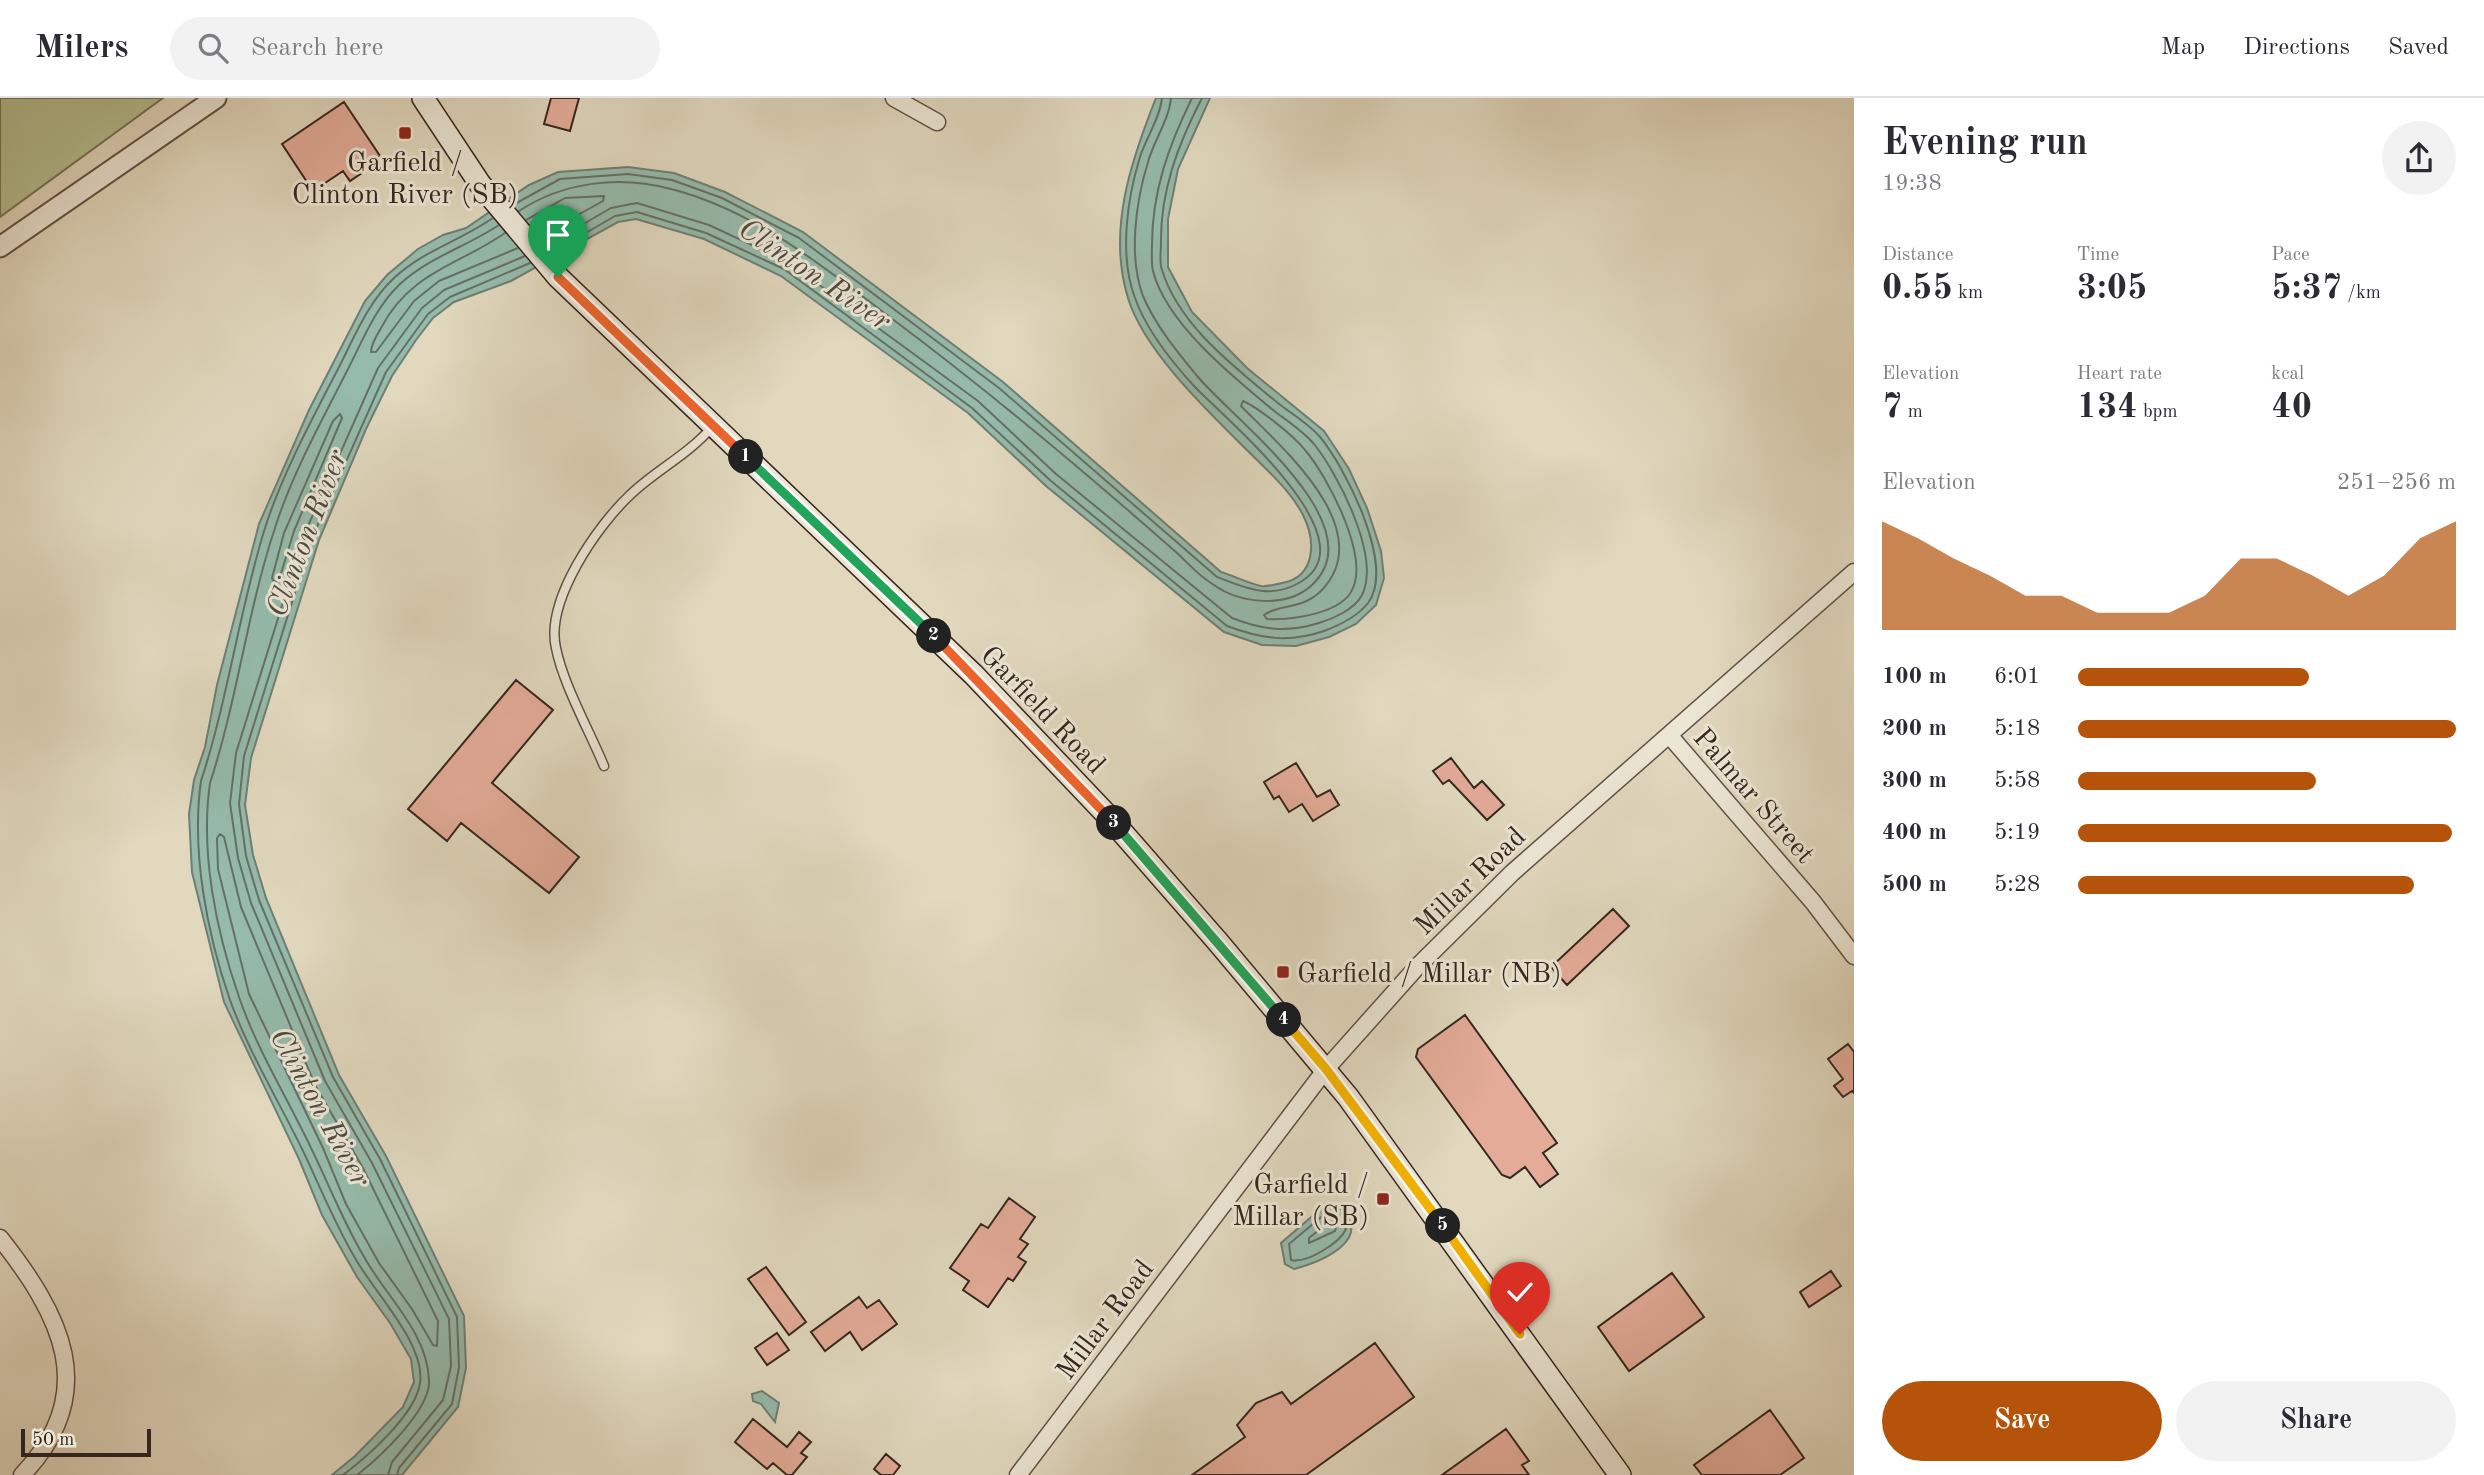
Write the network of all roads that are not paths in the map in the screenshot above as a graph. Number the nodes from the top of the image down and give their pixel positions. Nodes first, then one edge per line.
1 (216, 98) edge
2 (423, 98) edge
3 (894, 98) edge
4 (937, 122) dead end
5 (0, 247) edge
6 (713, 426) junction
7 (1854, 572) edge
8 (1669, 735) junction
9 (604, 766) dead end
10 (1854, 956) edge
11 (1326, 1069) junction
12 (0, 1238) edge
13 (22, 1475) edge
14 (1019, 1475) edge
15 (1620, 1475) edge

1 - 5 street
2 - 6 main road, Garfield Road
3 - 4 street
6 - 9 lane
6 - 11 main road, Garfield Road
7 - 8 street, Millar Road
8 - 10 street, Palmar Street
8 - 11 street, Millar Road
11 - 14 street, Millar Road
11 - 15 main road, Garfield Road
12 - 13 street

